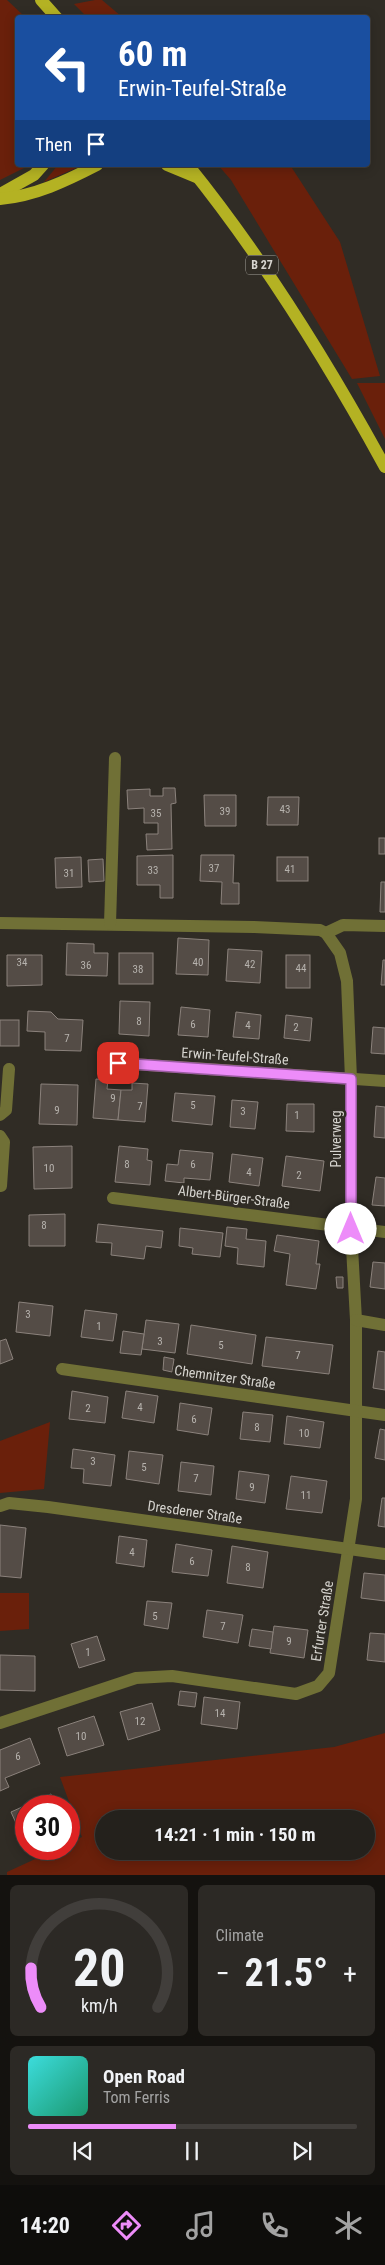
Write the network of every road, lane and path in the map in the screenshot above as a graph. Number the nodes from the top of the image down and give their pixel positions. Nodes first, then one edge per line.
1 (42, 1) edge
2 (47, 15) edge
3 (54, 15) edge
4 (40, 167) edge
5 (93, 167) edge
6 (172, 167) edge
7 (190, 167) edge
8 (199, 178) junction
9 (0, 194) edge
10 (0, 199) edge
11 (385, 467) edge
12 (115, 758) dead end
13 (0, 923) edge
14 (110, 924) junction
15 (385, 926) edge
16 (326, 933) junction
17 (118, 1063) dead end
18 (9, 1069) dead end
19 (351, 1079) junction
20 (385, 1081) edge
21 (0, 1115) edge
22 (0, 1136) edge
23 (1, 1186) edge
24 (114, 1198) dead end
25 (351, 1229) junction
26 (385, 1232) edge
27 (356, 1320) junction
28 (385, 1325) edge
29 (62, 1369) dead end
30 (356, 1410) junction
31 (385, 1415) edge
32 (0, 1506) edge
33 (349, 1549) junction
34 (385, 1554) edge
35 (0, 1723) edge

1 - 2 main road
1 - 3 main road
4 - 9 main road
5 - 10 main road
6 - 8 main road
7 - 8 main road, B 27
8 - 11 main road, B 27
12 - 14 street
13 - 14 street
14 - 16 street
15 - 16 street
16 - 19 street, Pulverweg
17 - 19 street, Erwin-Teufel-Straße
18 - 21 street
19 - 20 street, Erwin-Teufel-Straße
19 - 25 street, Pulverweg
22 - 23 street
24 - 25 street, Albert-Bürger-Straße
25 - 26 street, Albert-Bürger-Straße
25 - 27 street, Pulverweg
27 - 28 street
27 - 30 street, Erfurter Straße
29 - 30 street, Chemnitzer Straße
30 - 31 street, Chemnitzer Straße
30 - 33 street, Erfurter Straße
32 - 33 street, Dresdener Straße
33 - 34 street, Dresdener Straße
33 - 35 street, Erfurter Straße

